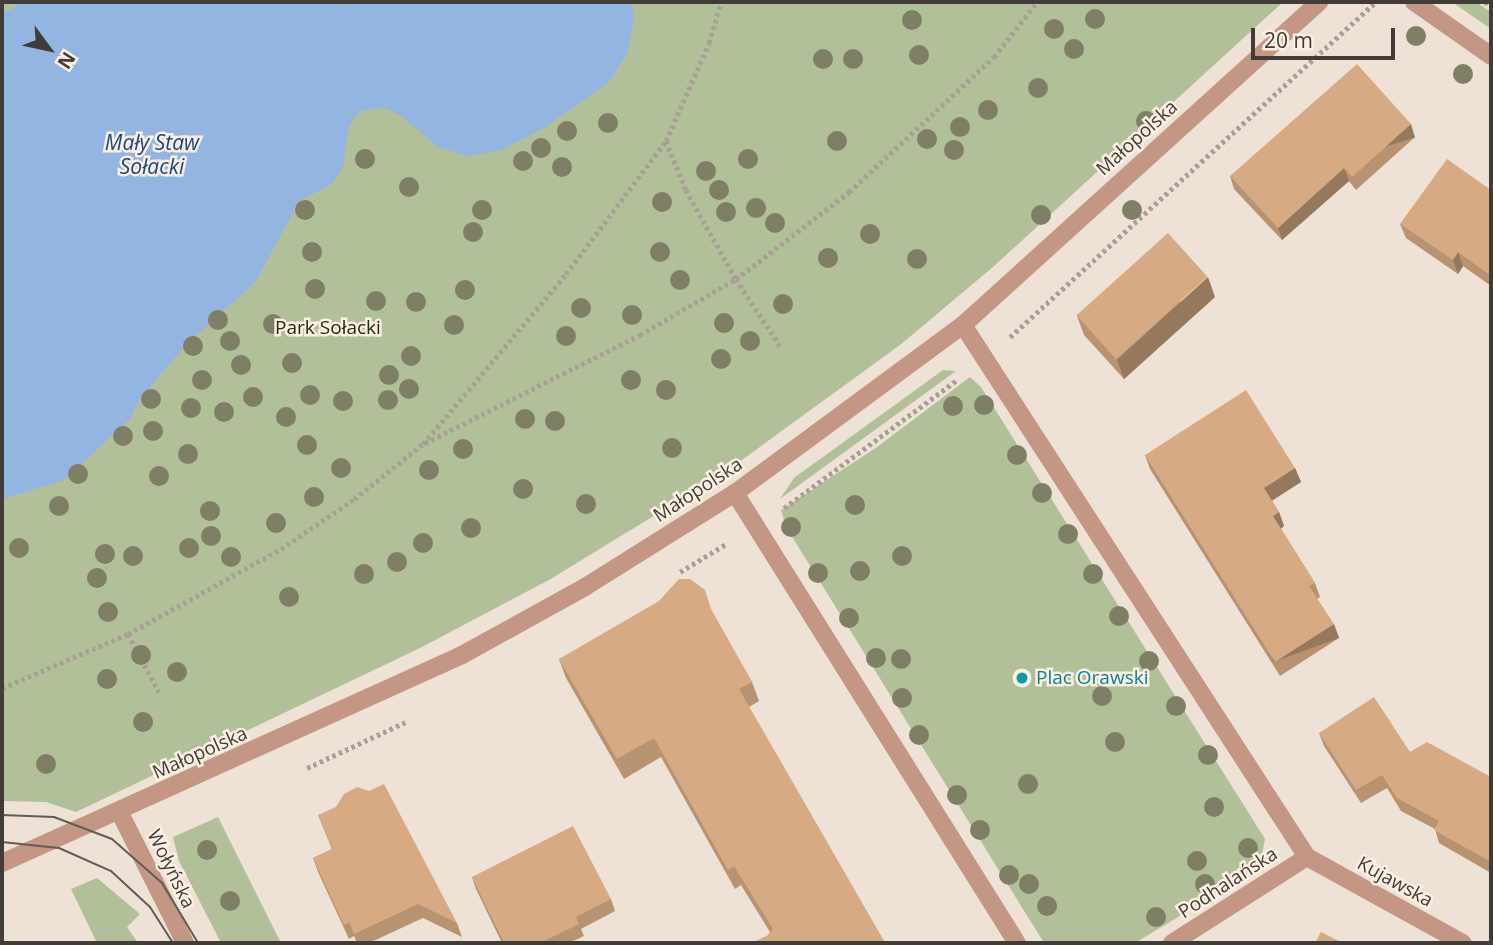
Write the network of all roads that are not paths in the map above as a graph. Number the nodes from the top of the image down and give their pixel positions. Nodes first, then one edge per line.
1 (1319, 2) edge
2 (1414, 2) edge
3 (1491, 56) edge
4 (963, 324) junction
5 (735, 493) junction
6 (120, 813) junction
7 (1307, 857) junction
8 (2, 863) edge
9 (185, 943) edge
10 (1017, 943) edge
11 (1172, 943) edge
12 (1463, 943) edge

1 - 4 street, Małopolska
2 - 3 street
4 - 5 street, Małopolska
4 - 7 street
5 - 6 street, Małopolska
5 - 10 street
6 - 8 street, Małopolska
6 - 9 street, Wołyńska
7 - 11 street, Podhalańska
7 - 12 street, Kujawska

